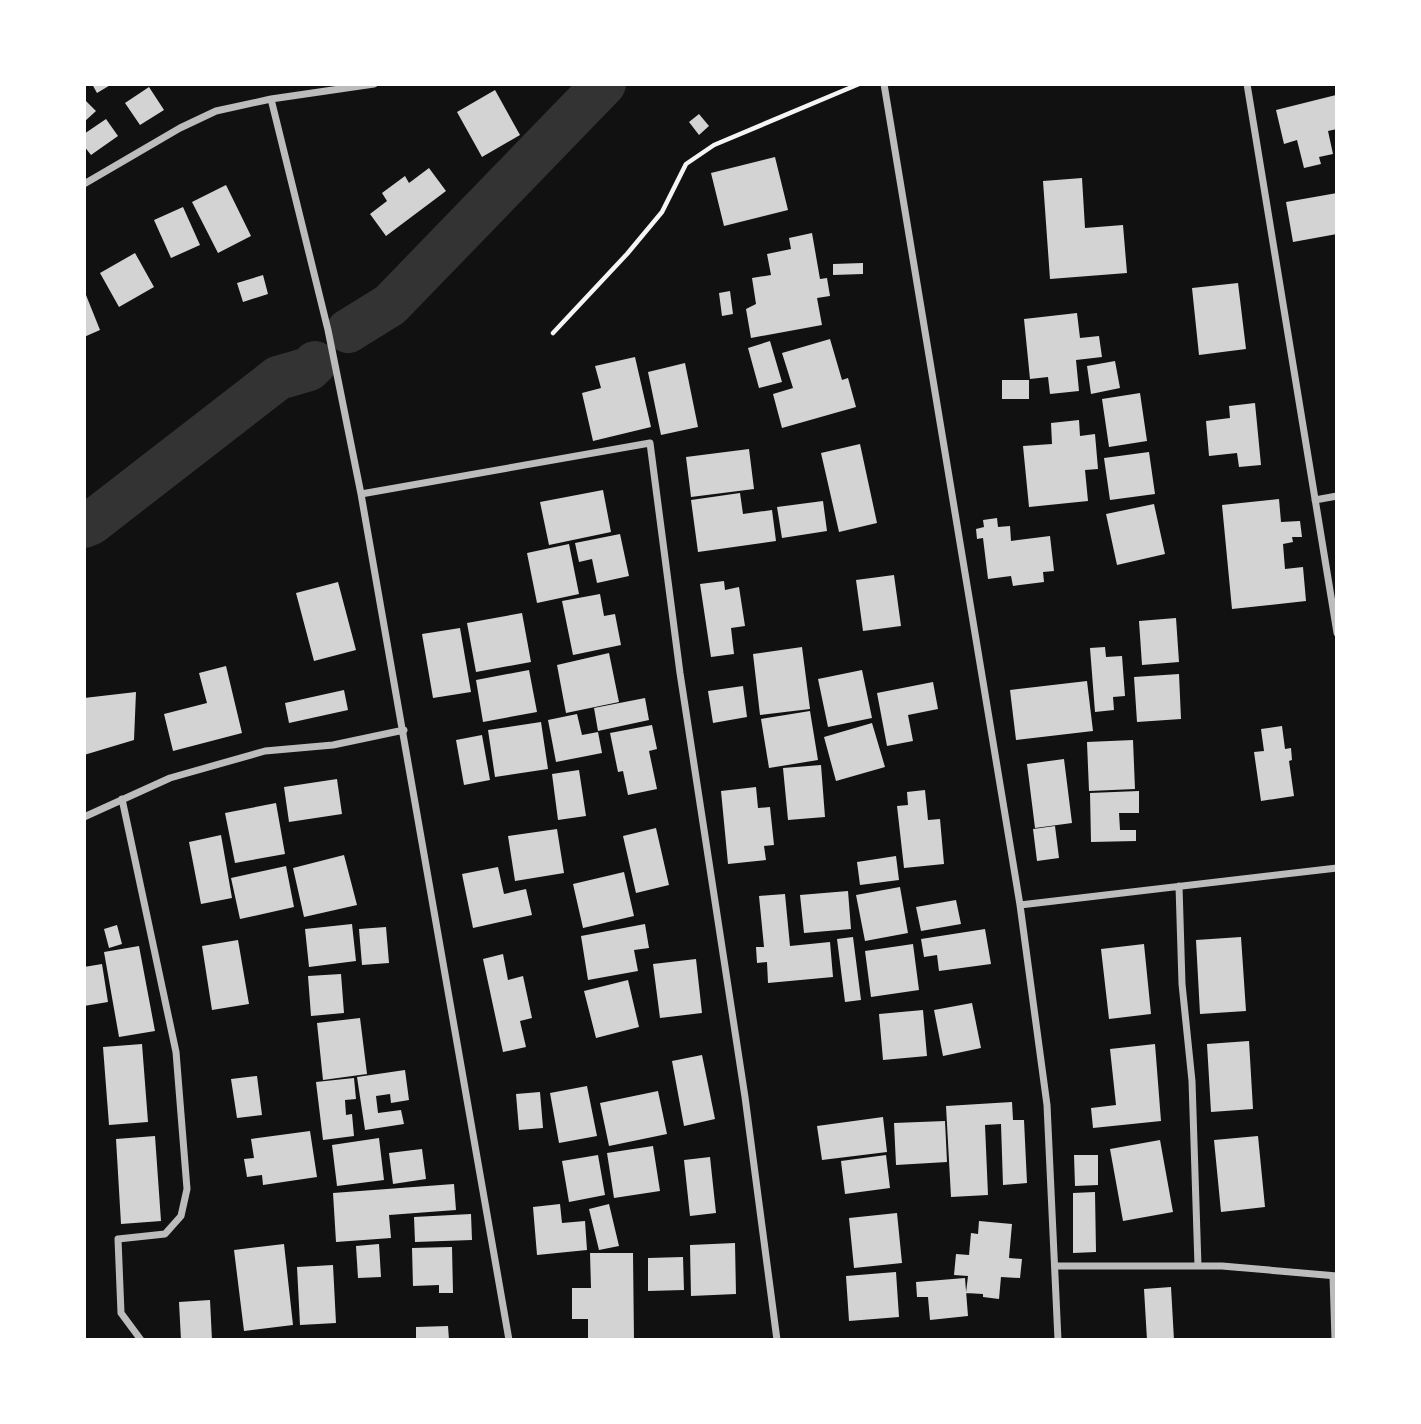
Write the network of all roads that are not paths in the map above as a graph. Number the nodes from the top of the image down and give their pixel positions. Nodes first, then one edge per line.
1 (374, 84) edge
2 (884, 84) edge
3 (1247, 84) edge
4 (271, 99) junction
5 (84, 184) edge
6 (361, 494) junction
7 (1337, 496) edge
8 (1315, 500) junction
9 (1337, 633) edge
10 (404, 730) junction
11 (122, 799) junction
12 (84, 817) edge
13 (1337, 868) edge
14 (1179, 886) junction
15 (1020, 905) junction
16 (1055, 1266) junction
17 (1198, 1266) junction
18 (1335, 1276) edge
19 (141, 1340) edge
20 (509, 1340) edge
21 (777, 1340) edge
22 (1058, 1340) edge
23 (1335, 1340) edge

1 - 4 street
2 - 15 street
3 - 8 street
4 - 5 street
4 - 6 street
6 - 10 street
6 - 21 street
7 - 8 street
8 - 9 street
10 - 11 street
10 - 20 street
11 - 12 street
11 - 19 street
13 - 14 street
14 - 15 street
14 - 17 street
15 - 16 street
16 - 17 street
16 - 22 street
17 - 18 street
18 - 23 street

